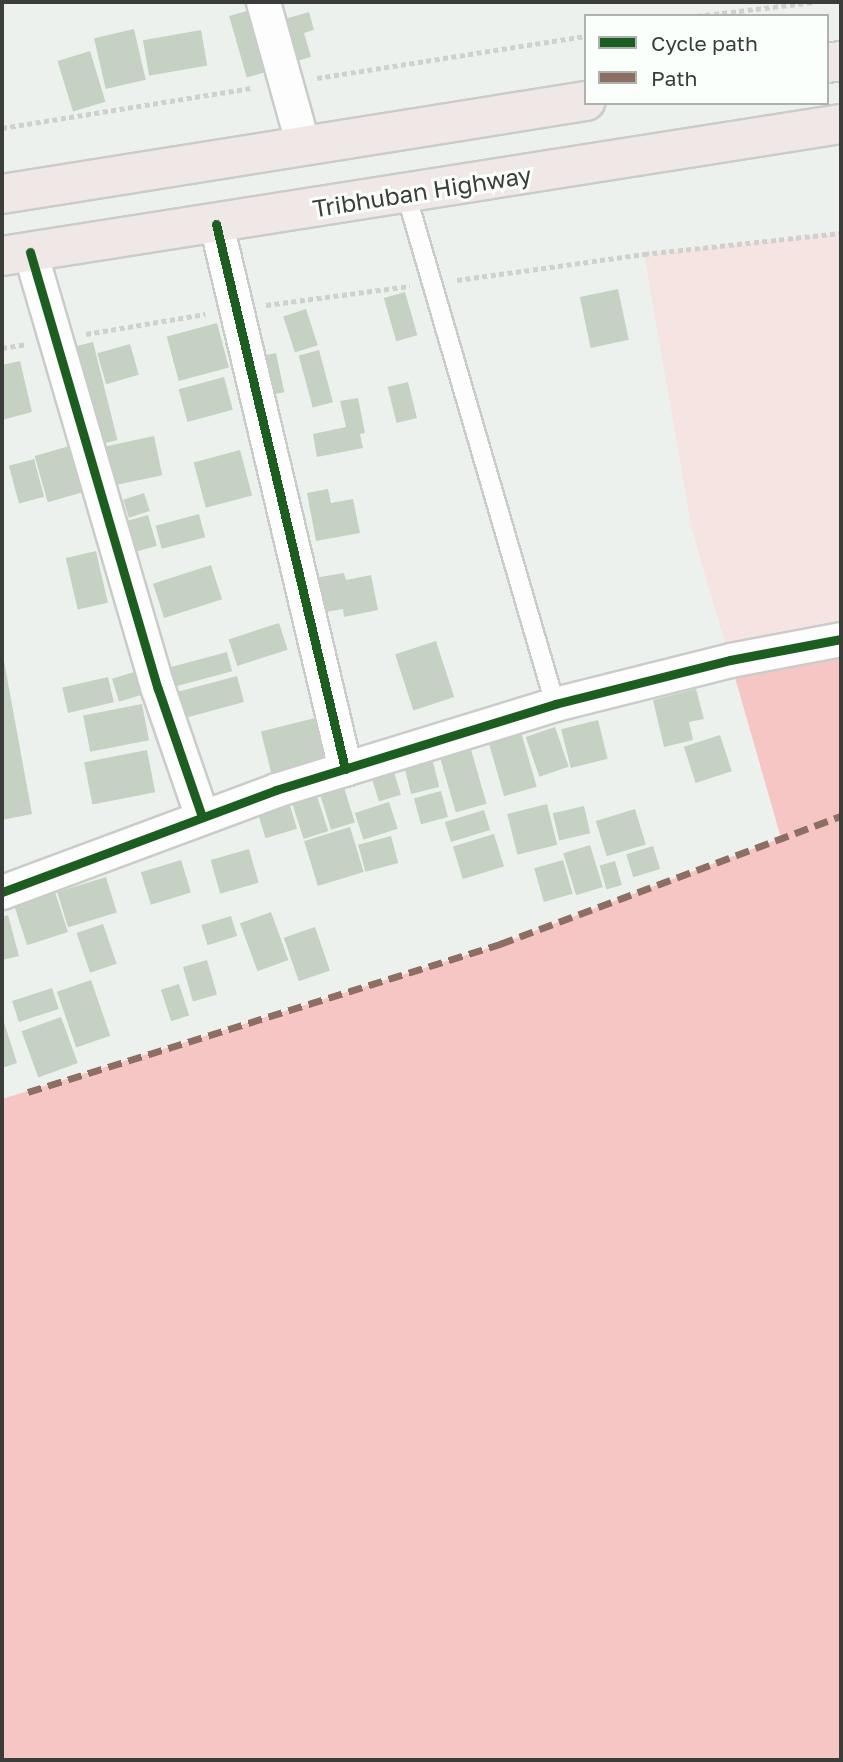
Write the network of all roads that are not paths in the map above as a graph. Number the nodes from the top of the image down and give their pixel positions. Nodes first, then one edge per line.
1 (263, 2) edge
2 (584, 101) edge
3 (841, 124) edge
4 (303, 145) junction
5 (2, 194) edge
6 (406, 194) junction
7 (216, 224) junction
8 (16, 254) edge
9 (841, 639) edge
10 (555, 704) junction
11 (345, 769) junction
12 (202, 817) junction
13 (2, 892) edge

1 - 4 street
2 - 4 highway
3 - 6 highway, Tribhuban Highway
4 - 5 highway
6 - 7 highway, Tribhuban Highway
6 - 10 lane
7 - 8 highway, Tribhuban Highway
7 - 11 street
8 - 12 street
9 - 10 street
10 - 11 street
11 - 12 street
12 - 13 street

